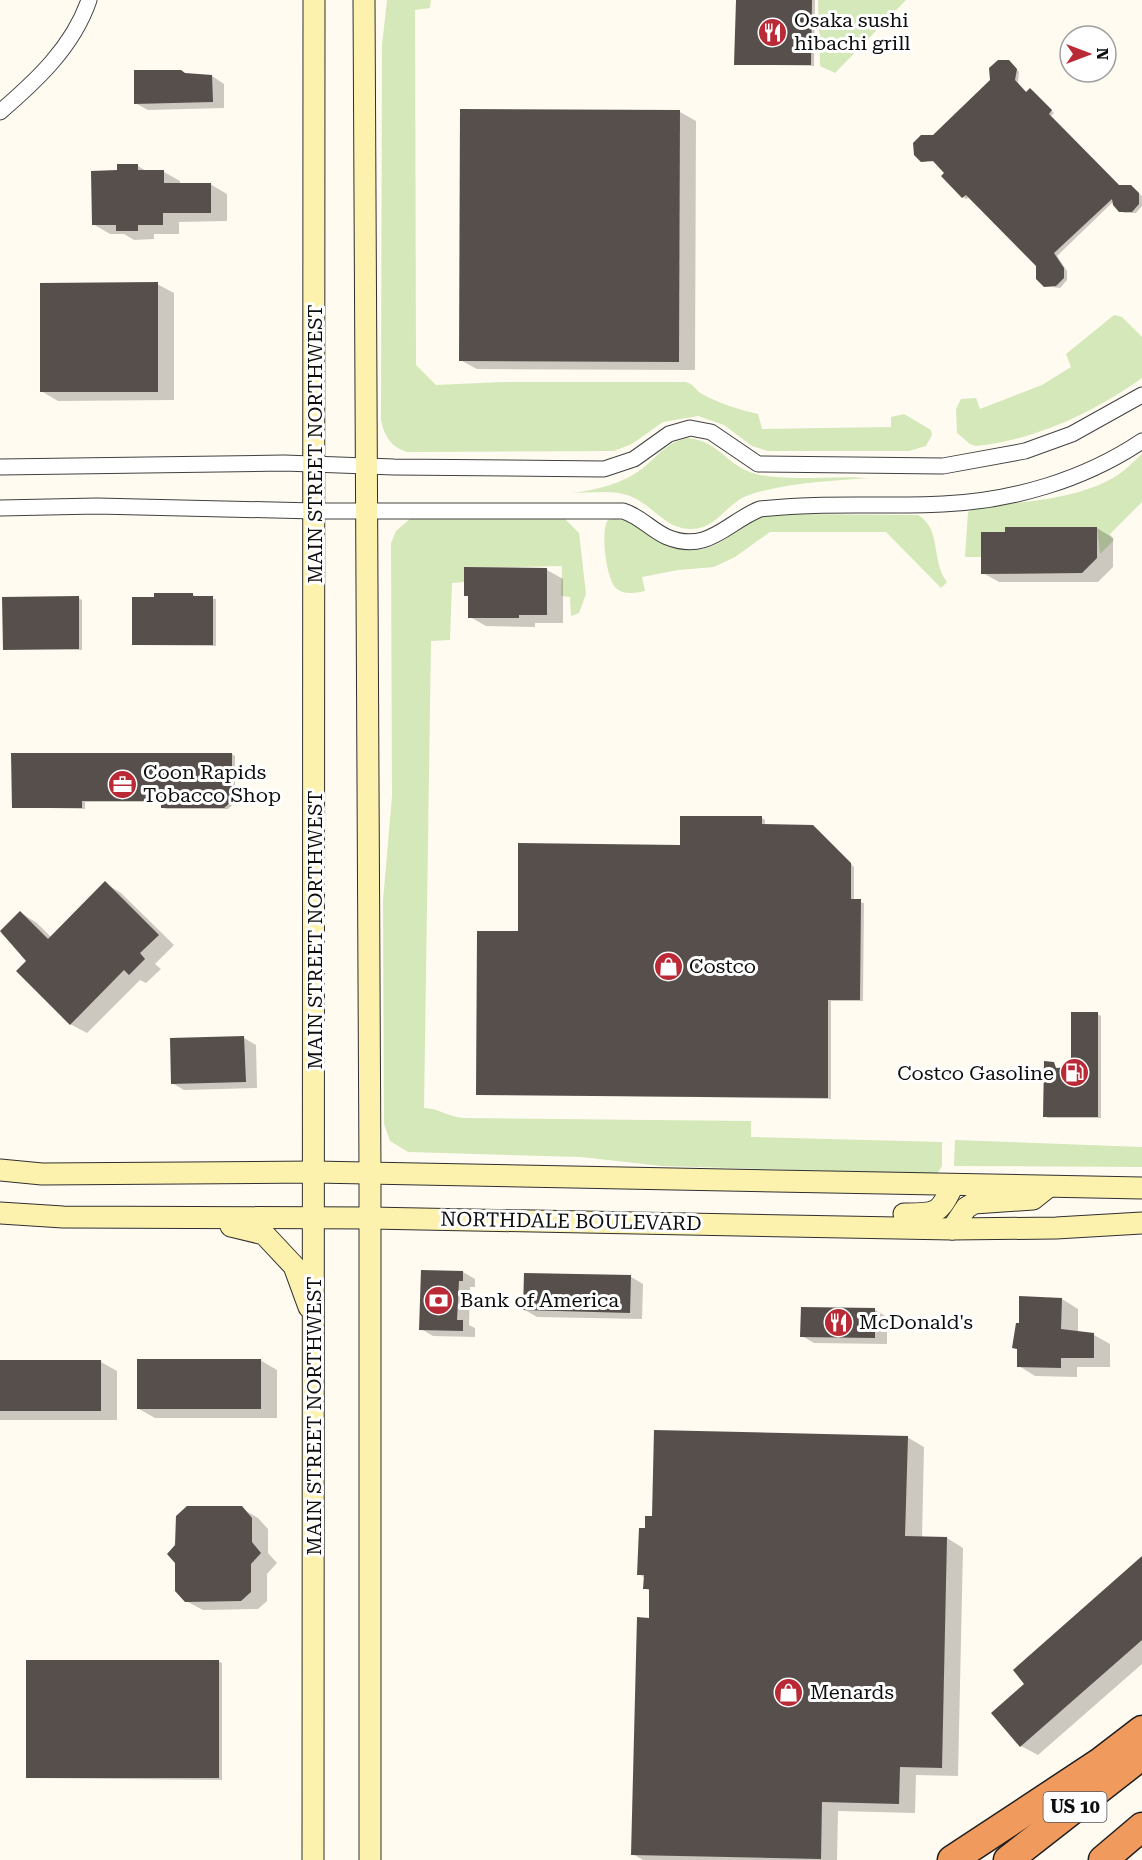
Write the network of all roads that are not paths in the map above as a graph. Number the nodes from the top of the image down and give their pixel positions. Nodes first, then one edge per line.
1 (89, 0) edge
2 (314, 0) edge
3 (364, 0) edge
4 (0, 112) edge
5 (1142, 394) edge
6 (1142, 441) edge
7 (314, 465) junction
8 (365, 466) junction
9 (0, 467) edge
10 (0, 508) edge
11 (366, 510) junction
12 (315, 511) junction
13 (0, 1170) edge
14 (314, 1172) junction
15 (370, 1173) junction
16 (953, 1185) junction
17 (1048, 1187) junction
18 (1142, 1188) edge
19 (0, 1213) edge
20 (201, 1218) junction
21 (314, 1218) junction
22 (370, 1218) junction
23 (1142, 1223) edge
24 (833, 1226) junction
25 (952, 1229) junction
26 (314, 1323) junction
27 (1142, 1730) edge
28 (1142, 1755) edge
29 (1142, 1827) edge
30 (1104, 1859) edge
31 (313, 1860) edge
32 (370, 1860) edge
33 (952, 1860) edge
34 (1008, 1860) edge

1 - 4 street
2 - 7 main road, MAIN STREET NORTHWEST
3 - 8 main road
5 - 8 street
6 - 11 street
7 - 8 street
7 - 9 street
7 - 12 main road, MAIN STREET NORTHWEST
8 - 11 main road
10 - 12 street
11 - 12 street
11 - 15 main road
12 - 14 main road, MAIN STREET NORTHWEST
13 - 14 main road
14 - 15 main road
14 - 21 main road, MAIN STREET NORTHWEST
15 - 16 main road
15 - 22 main road
16 - 17 main road
16 - 24 main road
17 - 18 main road
17 - 25 main road
19 - 20 main road, NORTHDALE BOULEVARD
20 - 21 main road, NORTHDALE BOULEVARD
20 - 26 main road
21 - 22 main road, NORTHDALE BOULEVARD
21 - 26 main road, MAIN STREET NORTHWEST
22 - 24 main road, NORTHDALE BOULEVARD
22 - 32 main road
23 - 25 main road, NORTHDALE BOULEVARD
24 - 25 main road, NORTHDALE BOULEVARD
26 - 31 main road, MAIN STREET NORTHWEST
27 - 33 highway
28 - 34 highway, US 10
29 - 30 highway, US 10

